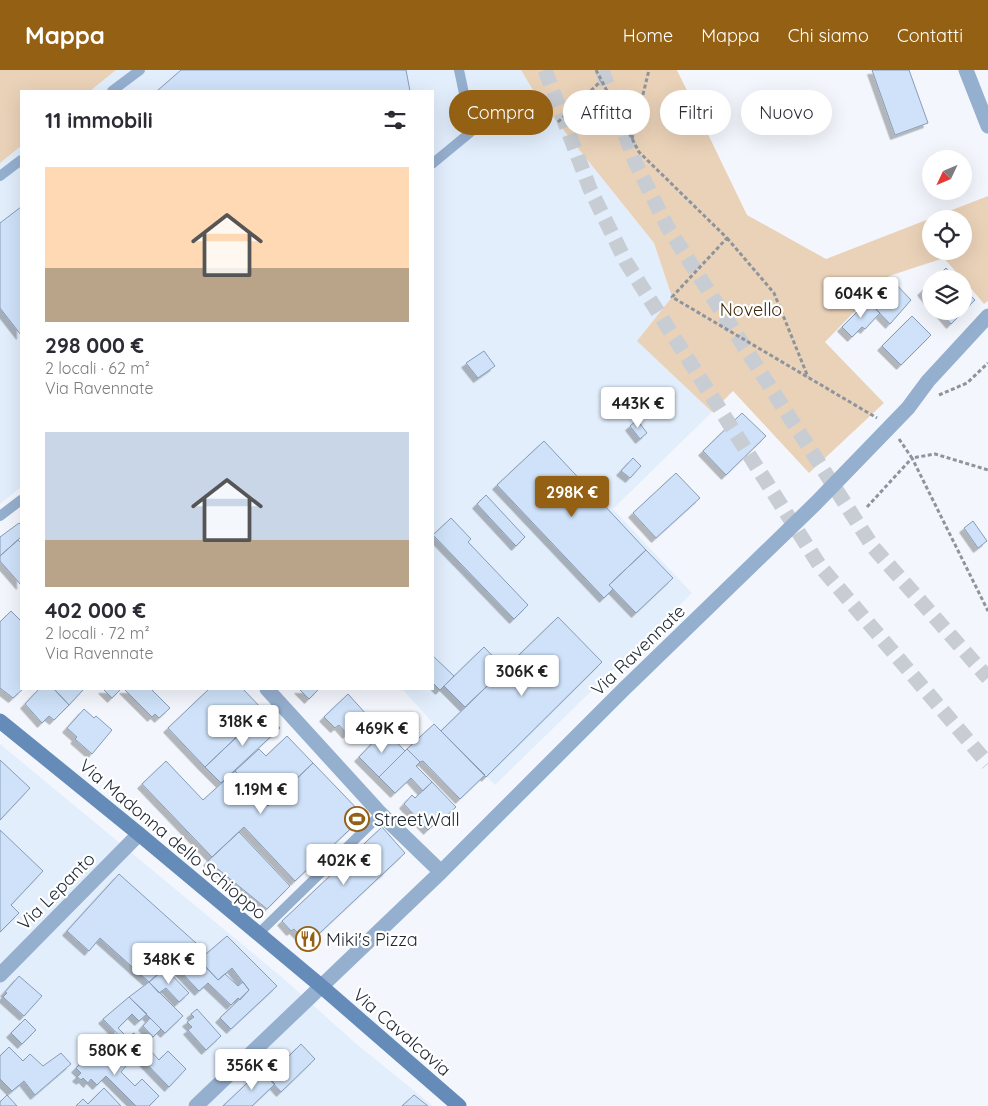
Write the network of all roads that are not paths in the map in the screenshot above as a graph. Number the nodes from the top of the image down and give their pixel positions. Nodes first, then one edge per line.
1 (140, 70) edge
2 (458, 70) edge
3 (966, 70) edge
4 (113, 90) edge
5 (988, 126) edge
6 (20, 161) edge
7 (434, 162) edge
8 (0, 176) edge
9 (988, 316) edge
10 (20, 501) edge
11 (0, 516) edge
12 (268, 690) edge
13 (0, 721) edge
14 (381, 814) junction
15 (139, 834) junction
16 (441, 872) junction
17 (258, 934) junction
18 (0, 975) edge
19 (321, 986) junction
20 (196, 1106) edge
21 (459, 1106) edge

1 - 4 lane
2 - 7 lane
3 - 5 street
6 - 8 lane
9 - 16 street, Via Ravennate
10 - 11 lane
12 - 14 street
13 - 15 street, Via Madonna dello Schioppo
14 - 16 street
14 - 17 lane
15 - 17 street, Via Madonna dello Schioppo
15 - 18 street, Via Lepanto
16 - 19 street, Via Ravennate
17 - 19 street, Via Madonna dello Schioppo
19 - 20 street, Via Ravennate
19 - 21 street, Via Cavalcavia

